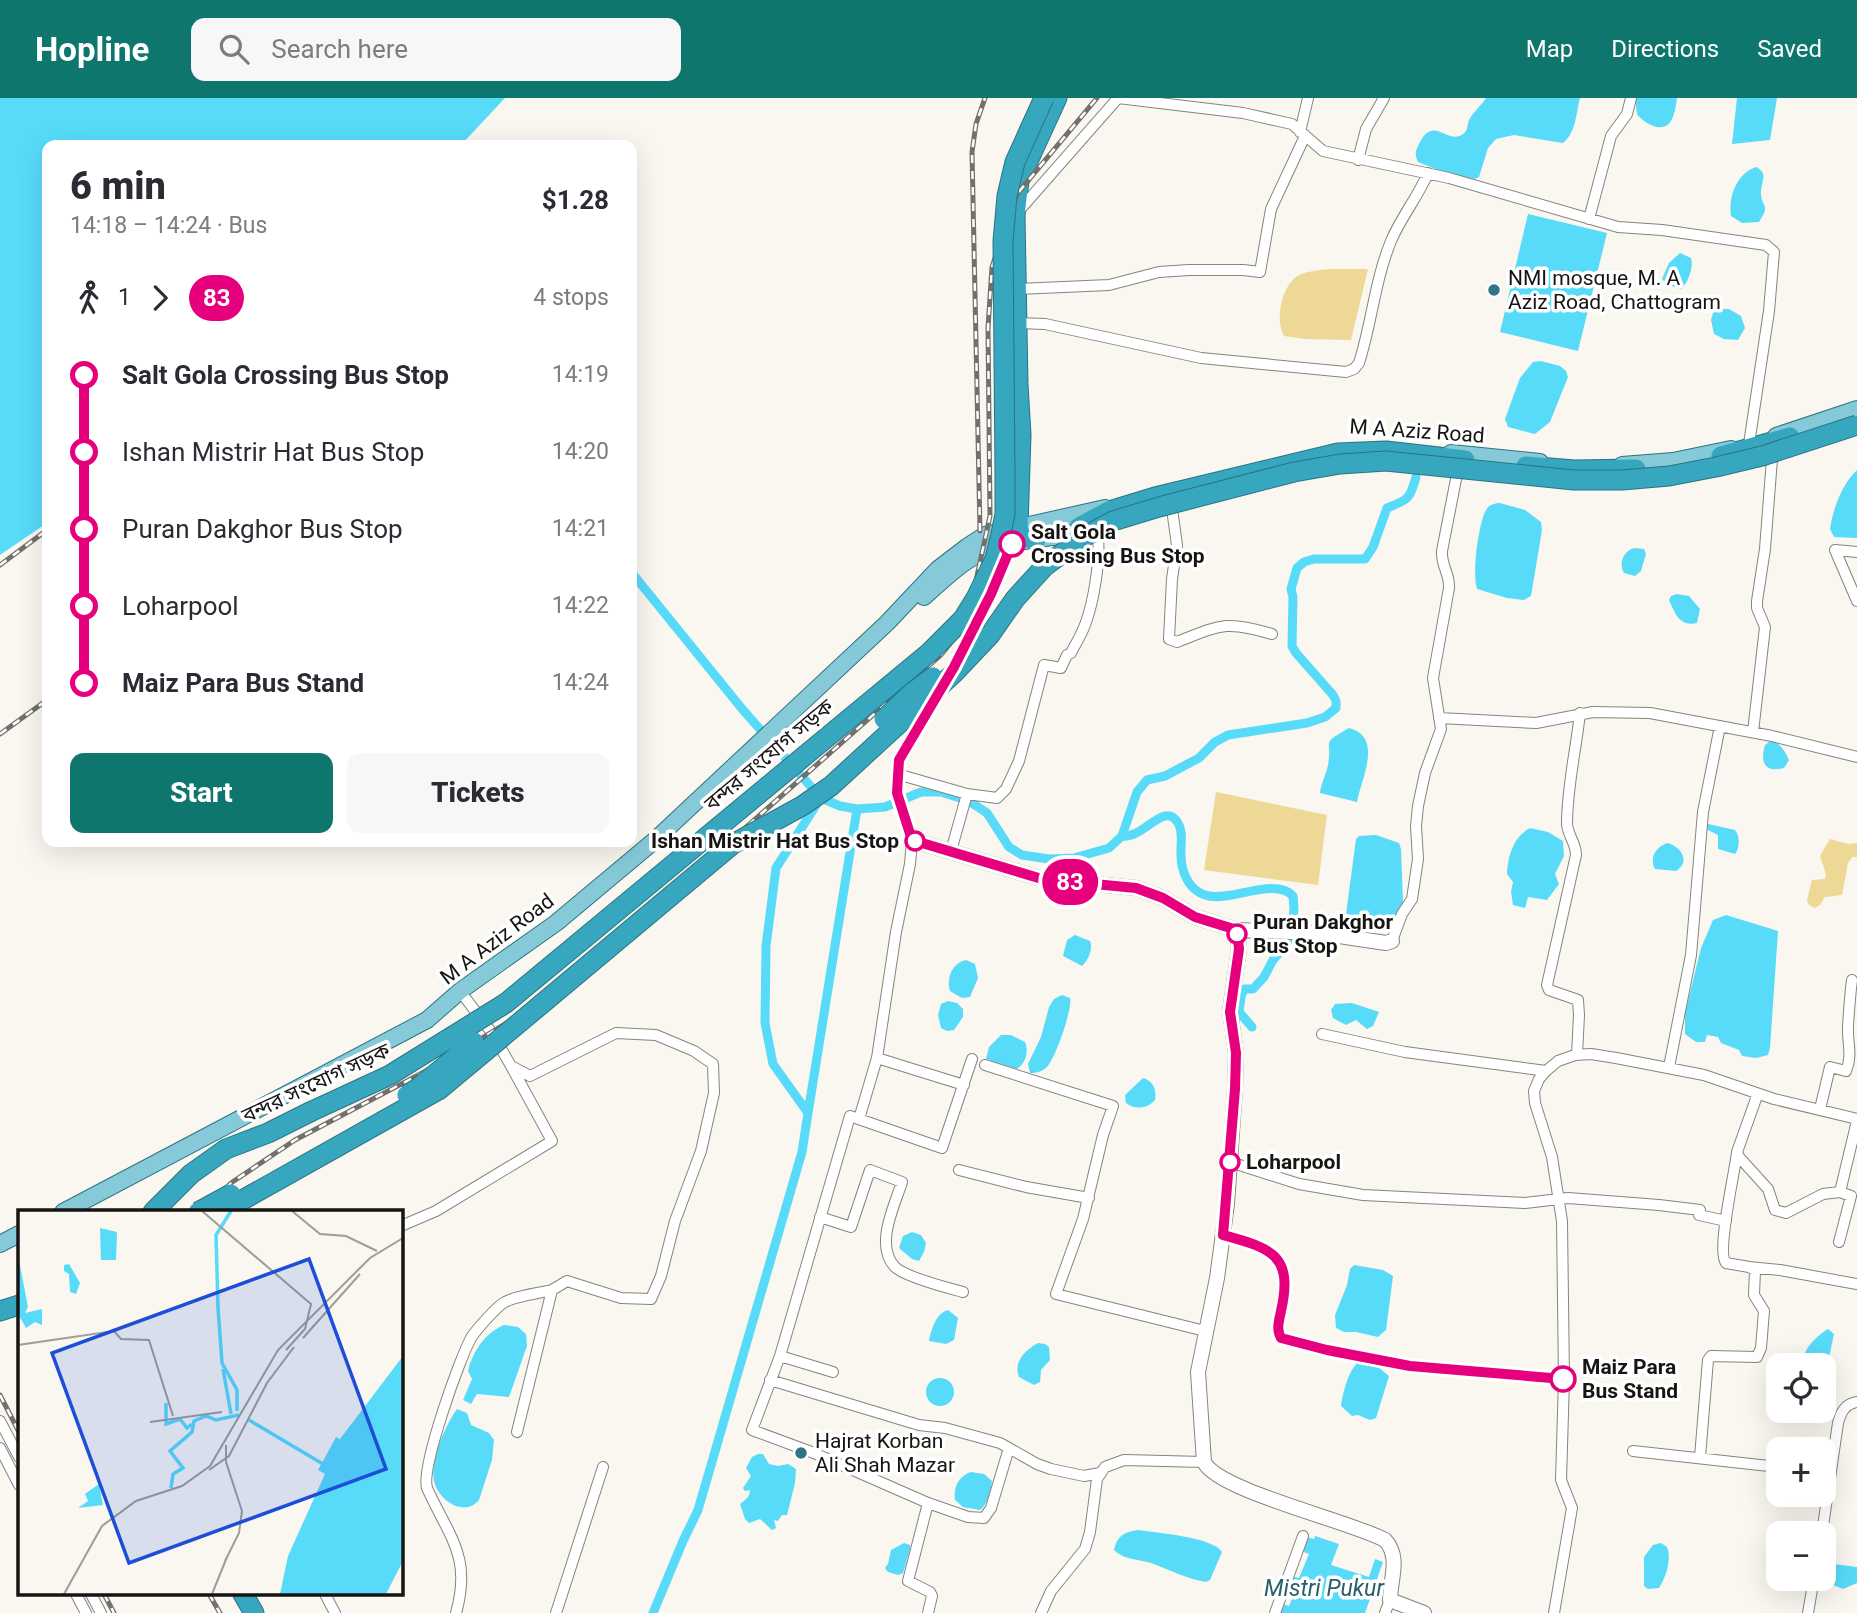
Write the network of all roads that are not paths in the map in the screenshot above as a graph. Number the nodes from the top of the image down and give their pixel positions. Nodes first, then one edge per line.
1 (1044, 98) edge
2 (1057, 98) edge
3 (1118, 98) edge
4 (1308, 98) edge
5 (1384, 98) edge
6 (1631, 98) edge
7 (1302, 134) junction
8 (1358, 160) junction
9 (1428, 173) junction
10 (1015, 215) junction
11 (1590, 219) junction
12 (1018, 289) junction
13 (1018, 323) junction
14 (1857, 409) edge
15 (1857, 415) edge
16 (1857, 428) edge
17 (1749, 444) junction
18 (1772, 459) junction
19 (1457, 474) junction
20 (1172, 509) junction
21 (1088, 529) junction
22 (1015, 535) junction
23 (1036, 540) joint
24 (1857, 552) edge
25 (1857, 601) edge
26 (1272, 634) dead end
27 (1580, 713) junction
28 (1439, 718) junction
29 (1720, 726) junction
30 (1753, 732) junction
31 (1857, 757) edge
32 (897, 774) junction
33 (967, 794) junction
34 (912, 840) junction
35 (951, 850) junction
36 (1237, 930) junction
37 (1392, 941) joint
38 (1852, 980) dead end
39 (460, 991) junction
40 (1322, 1034) dead end
41 (1577, 1055) junction
42 (877, 1058) junction
43 (972, 1059) dead end
44 (985, 1065) dead end
45 (511, 1066) junction
46 (1669, 1067) junction
47 (1546, 1071) junction
48 (964, 1085) junction
49 (1756, 1096) dead end
50 (1820, 1109) junction
51 (859, 1119) junction
52 (1857, 1120) edge
53 (1737, 1152) junction
54 (1230, 1162) junction
55 (959, 1170) dead end
56 (1840, 1192) junction
57 (1089, 1198) junction
58 (1560, 1200) junction
59 (69, 1209) edge
60 (155, 1210) edge
61 (202, 1210) edge
62 (225, 1210) edge
63 (820, 1217) junction
64 (1726, 1221) junction
65 (402, 1226) edge
66 (18, 1235) edge
67 (1223, 1235) junction
68 (1839, 1242) dead end
69 (0, 1244) edge
70 (1749, 1267) junction
71 (1857, 1284) edge
72 (552, 1290) junction
73 (18, 1292) edge
74 (962, 1292) dead end
75 (0, 1298) edge
76 (18, 1305) edge
77 (0, 1311) edge
78 (1205, 1331) junction
79 (780, 1356) junction
80 (833, 1372) dead end
81 (1564, 1379) junction
82 (770, 1380) junction
83 (1857, 1402) edge
84 (0, 1421) edge
85 (517, 1432) dead end
86 (1835, 1437) edge
87 (0, 1448) edge
88 (1009, 1448) junction
89 (1633, 1451) dead end
90 (18, 1455) edge
91 (1700, 1457) junction
92 (1204, 1462) junction
93 (1766, 1465) edge
94 (603, 1467) dead end
95 (1100, 1473) junction
96 (18, 1483) edge
97 (929, 1503) junction
98 (1303, 1536) dead end
99 (1812, 1591) edge
100 (77, 1596) edge
101 (92, 1596) edge
102 (244, 1596) edge
103 (326, 1596) edge
104 (1387, 1606) edge
105 (86, 1613) edge
106 (101, 1613) edge
107 (254, 1613) edge
108 (335, 1613) edge
109 (456, 1613) edge
110 (556, 1613) edge
111 (928, 1613) edge
112 (1041, 1613) edge
113 (1275, 1613) edge
114 (1424, 1613) edge
115 (1554, 1613) edge
116 (1808, 1613) edge

1 - 60 highway, বন্দর সংযোগ সড়ক, bridge
2 - 10 highway
3 - 7 street
3 - 10 street
4 - 7 street
5 - 8 street
6 - 11 street
7 - 8 street
7 - 12 street
8 - 9 street
9 - 11 street
9 - 13 street
10 - 12 highway
11 - 17 street
12 - 13 highway
13 - 22 highway
14 - 17 main road, M A Aziz Road
15 - 21 highway
16 - 18 main road, M A Aziz Road
16 - 62 highway, bridge
17 - 22 main road, M A Aziz Road
18 - 19 main road, M A Aziz Road
18 - 30 street
19 - 20 main road, M A Aziz Road
19 - 28 street
20 - 21 main road, M A Aziz Road
20 - 26 street
21 - 23 main road, M A Aziz Road
21 - 33 street
21 - 61 highway, bridge
22 - 23 highway
22 - 32 street
22 - 39 main road, M A Aziz Road
24 - 25 street
27 - 28 street
27 - 29 street
27 - 41 street
28 - 37 street
29 - 30 street
29 - 46 street
30 - 31 street
32 - 33 street
32 - 34 street
33 - 35 street
34 - 35 street
34 - 42 street
35 - 36 street
36 - 37 street
36 - 54 street
38 - 50 street
39 - 45 street
39 - 59 main road, M A Aziz Road
40 - 47 street
41 - 46 street
41 - 47 street
42 - 48 street
42 - 51 street
43 - 48 street
44 - 57 street
45 - 65 street
45 - 72 street
46 - 50 street
47 - 58 street
48 - 51 street
49 - 53 street
50 - 52 street
51 - 63 street
52 - 56 street
53 - 56 street
53 - 64 street
54 - 58 street
54 - 67 street
55 - 57 street
56 - 68 street
57 - 78 street
58 - 64 street
58 - 81 street
63 - 74 street
63 - 79 street
64 - 70 street
66 - 69 main road
67 - 78 street
67 - 81 street
70 - 71 street
70 - 91 street
72 - 85 street
72 - 109 street
73 - 75 highway
76 - 77 highway
78 - 92 street
79 - 80 street
79 - 82 street
81 - 115 street
82 - 88 street
82 - 97 street
83 - 86 street
84 - 90 street
87 - 96 street
88 - 95 street
88 - 97 street
89 - 91 street
91 - 93 street
92 - 95 street
92 - 104 street
94 - 110 street
95 - 112 street
97 - 111 street
98 - 113 street
99 - 116 street
100 - 105 street
101 - 106 street
102 - 107 highway
103 - 108 street
104 - 114 street

